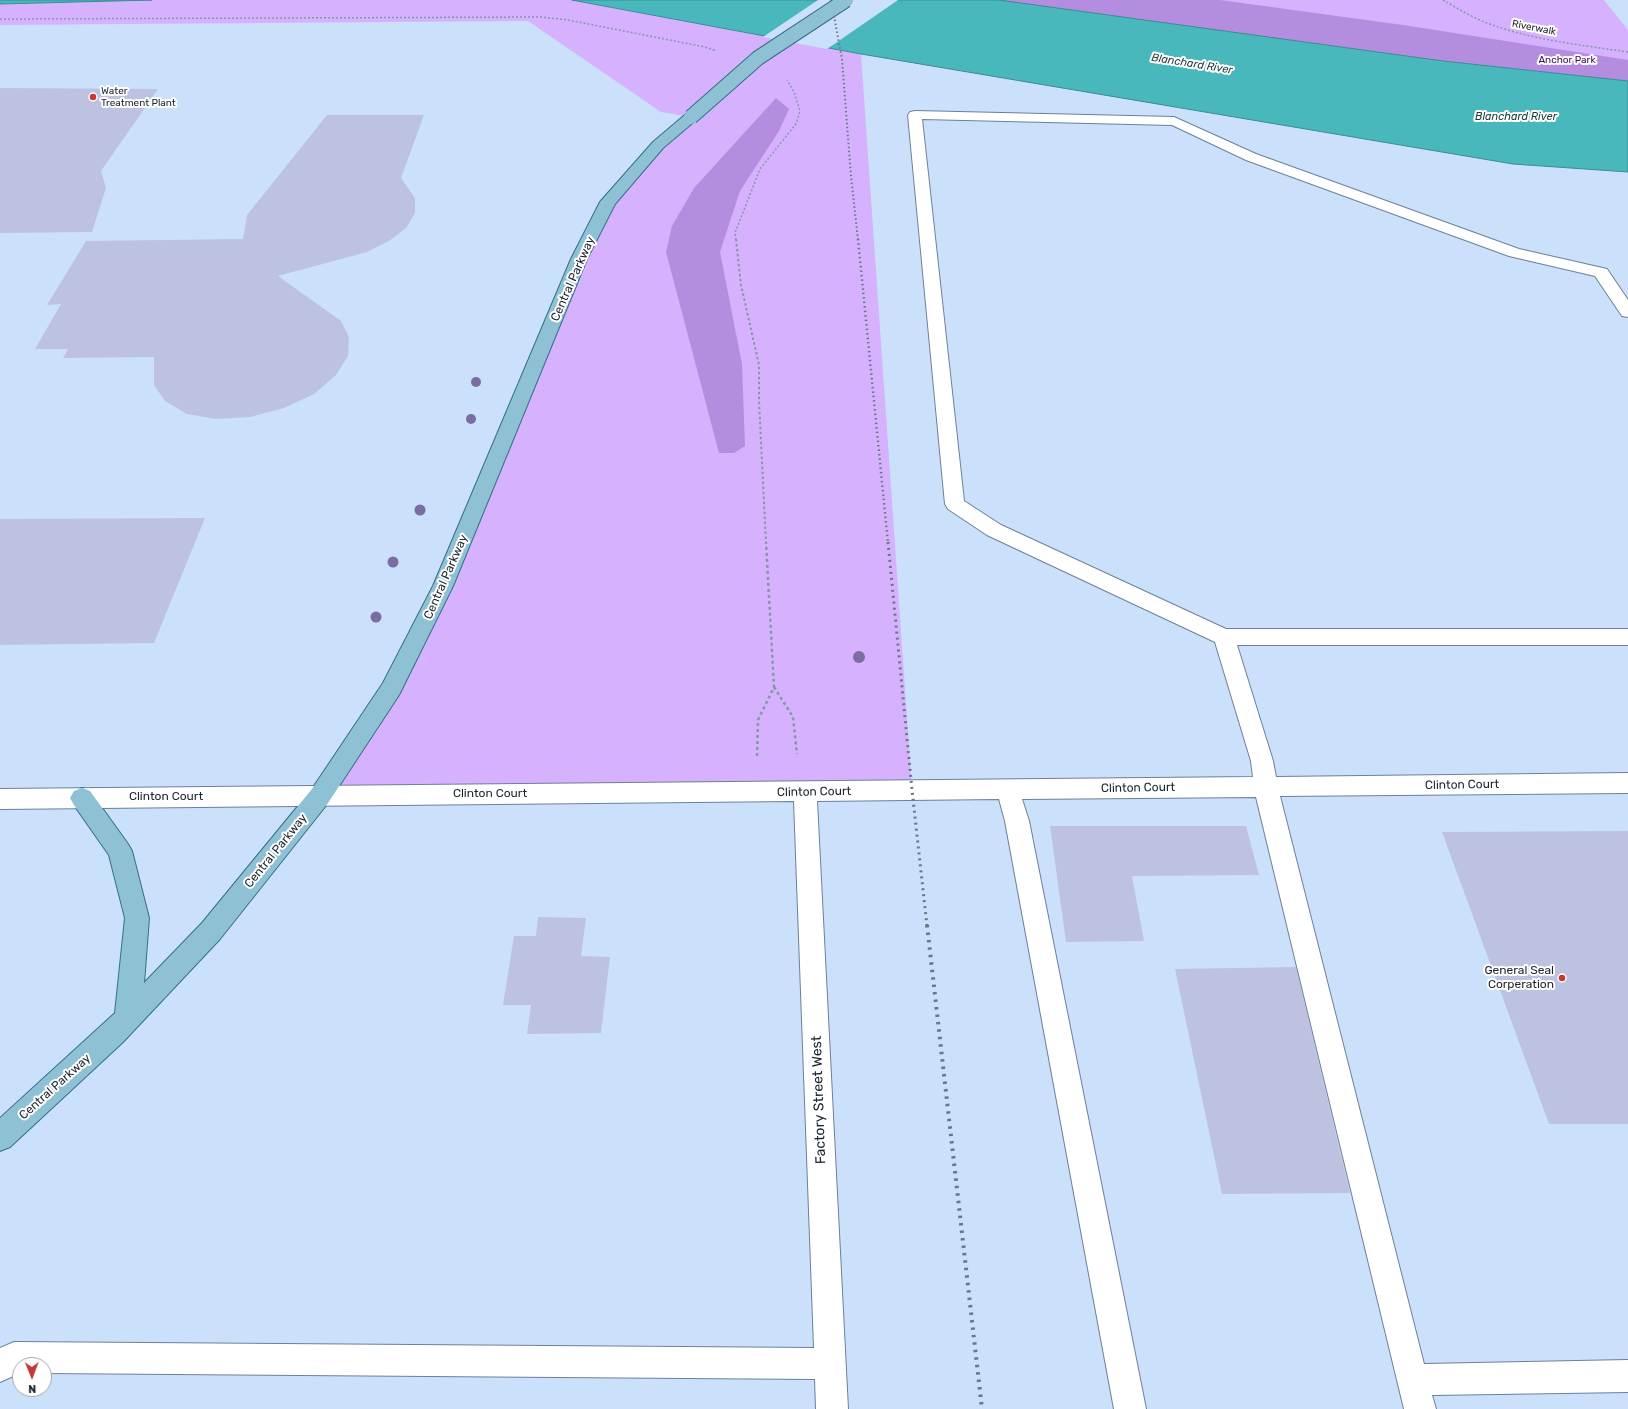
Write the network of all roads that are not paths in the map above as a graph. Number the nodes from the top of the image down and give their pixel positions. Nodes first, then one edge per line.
1 (846, 0) edge
2 (1628, 312) edge
3 (1224, 637) junction
4 (1628, 637) edge
5 (1628, 783) edge
6 (1266, 787) junction
7 (1008, 790) junction
8 (805, 792) junction
9 (320, 796) junction
10 (82, 798) junction
11 (0, 799) edge
12 (128, 1019) junction
13 (0, 1137) edge
14 (830, 1364) junction
15 (0, 1366) edge
16 (1628, 1376) edge
17 (1412, 1380) junction
18 (832, 1409) edge
19 (1130, 1409) edge
20 (1420, 1409) edge

1 - 9 main road, Central Parkway, bridge
2 - 3 street
3 - 4 street
3 - 6 street
5 - 6 street, Clinton Court
6 - 7 street, Clinton Court
6 - 17 street
7 - 8 street, Clinton Court
7 - 19 street
8 - 9 street, Clinton Court
8 - 14 street, Factory Street West
9 - 10 street, Clinton Court
9 - 12 main road, Central Parkway
10 - 11 street, Clinton Court
10 - 12 main road
12 - 13 main road, Central Parkway
14 - 15 street
14 - 18 street, Factory Street West
16 - 17 street
17 - 20 street

